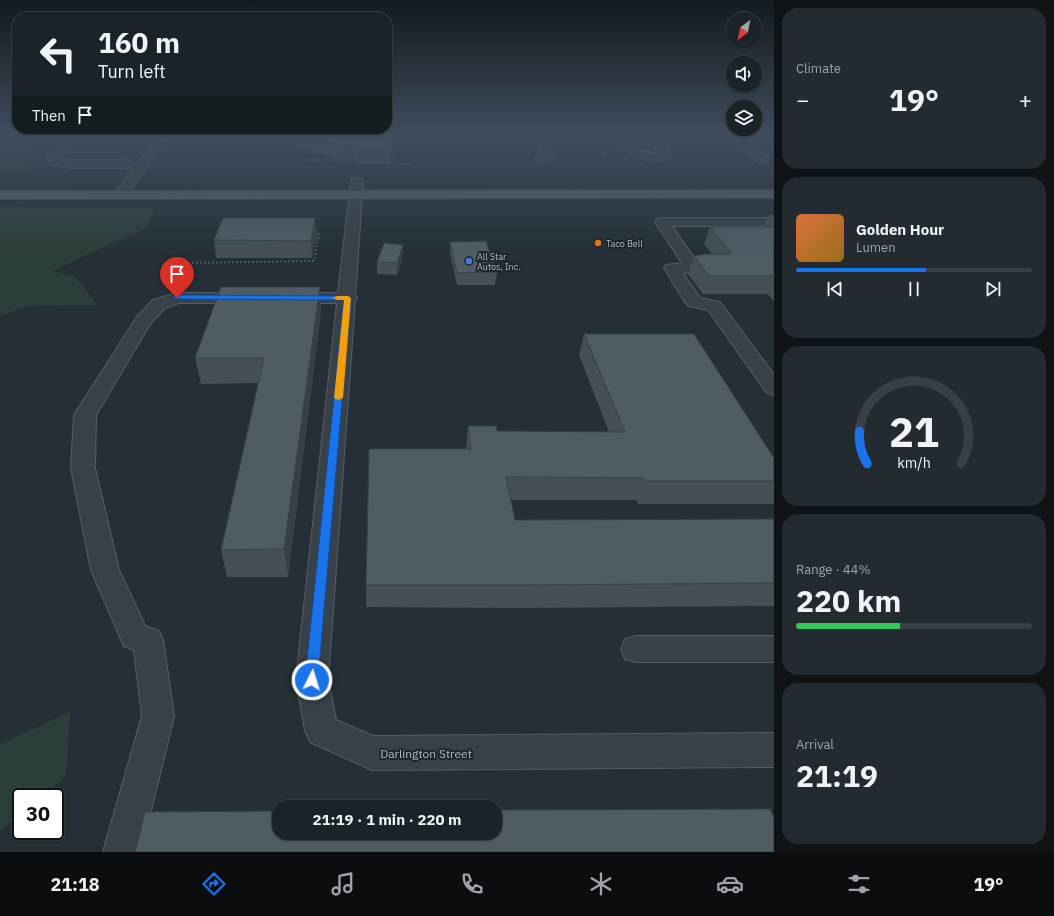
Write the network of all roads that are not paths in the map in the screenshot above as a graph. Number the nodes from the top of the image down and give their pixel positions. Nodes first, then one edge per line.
1 (134, 175) edge
2 (543, 182) junction
3 (774, 182) edge
4 (0, 183) edge
5 (128, 183) junction
6 (357, 189) junction
7 (774, 194) edge
8 (0, 195) edge
9 (120, 195) junction
10 (550, 195) junction
11 (774, 222) edge
12 (348, 298) junction
13 (774, 389) edge
14 (636, 649) dead end
15 (774, 649) edge
16 (774, 750) edge
17 (122, 852) edge

1 - 5 street
2 - 3 main road
2 - 6 main road
2 - 10 main road
4 - 5 main road
5 - 6 main road
5 - 9 street
6 - 9 main road
6 - 10 main road
6 - 12 street, Darlington Street
7 - 10 main road
8 - 9 main road
11 - 13 street
12 - 16 street, Darlington Street
12 - 17 street
14 - 15 street

